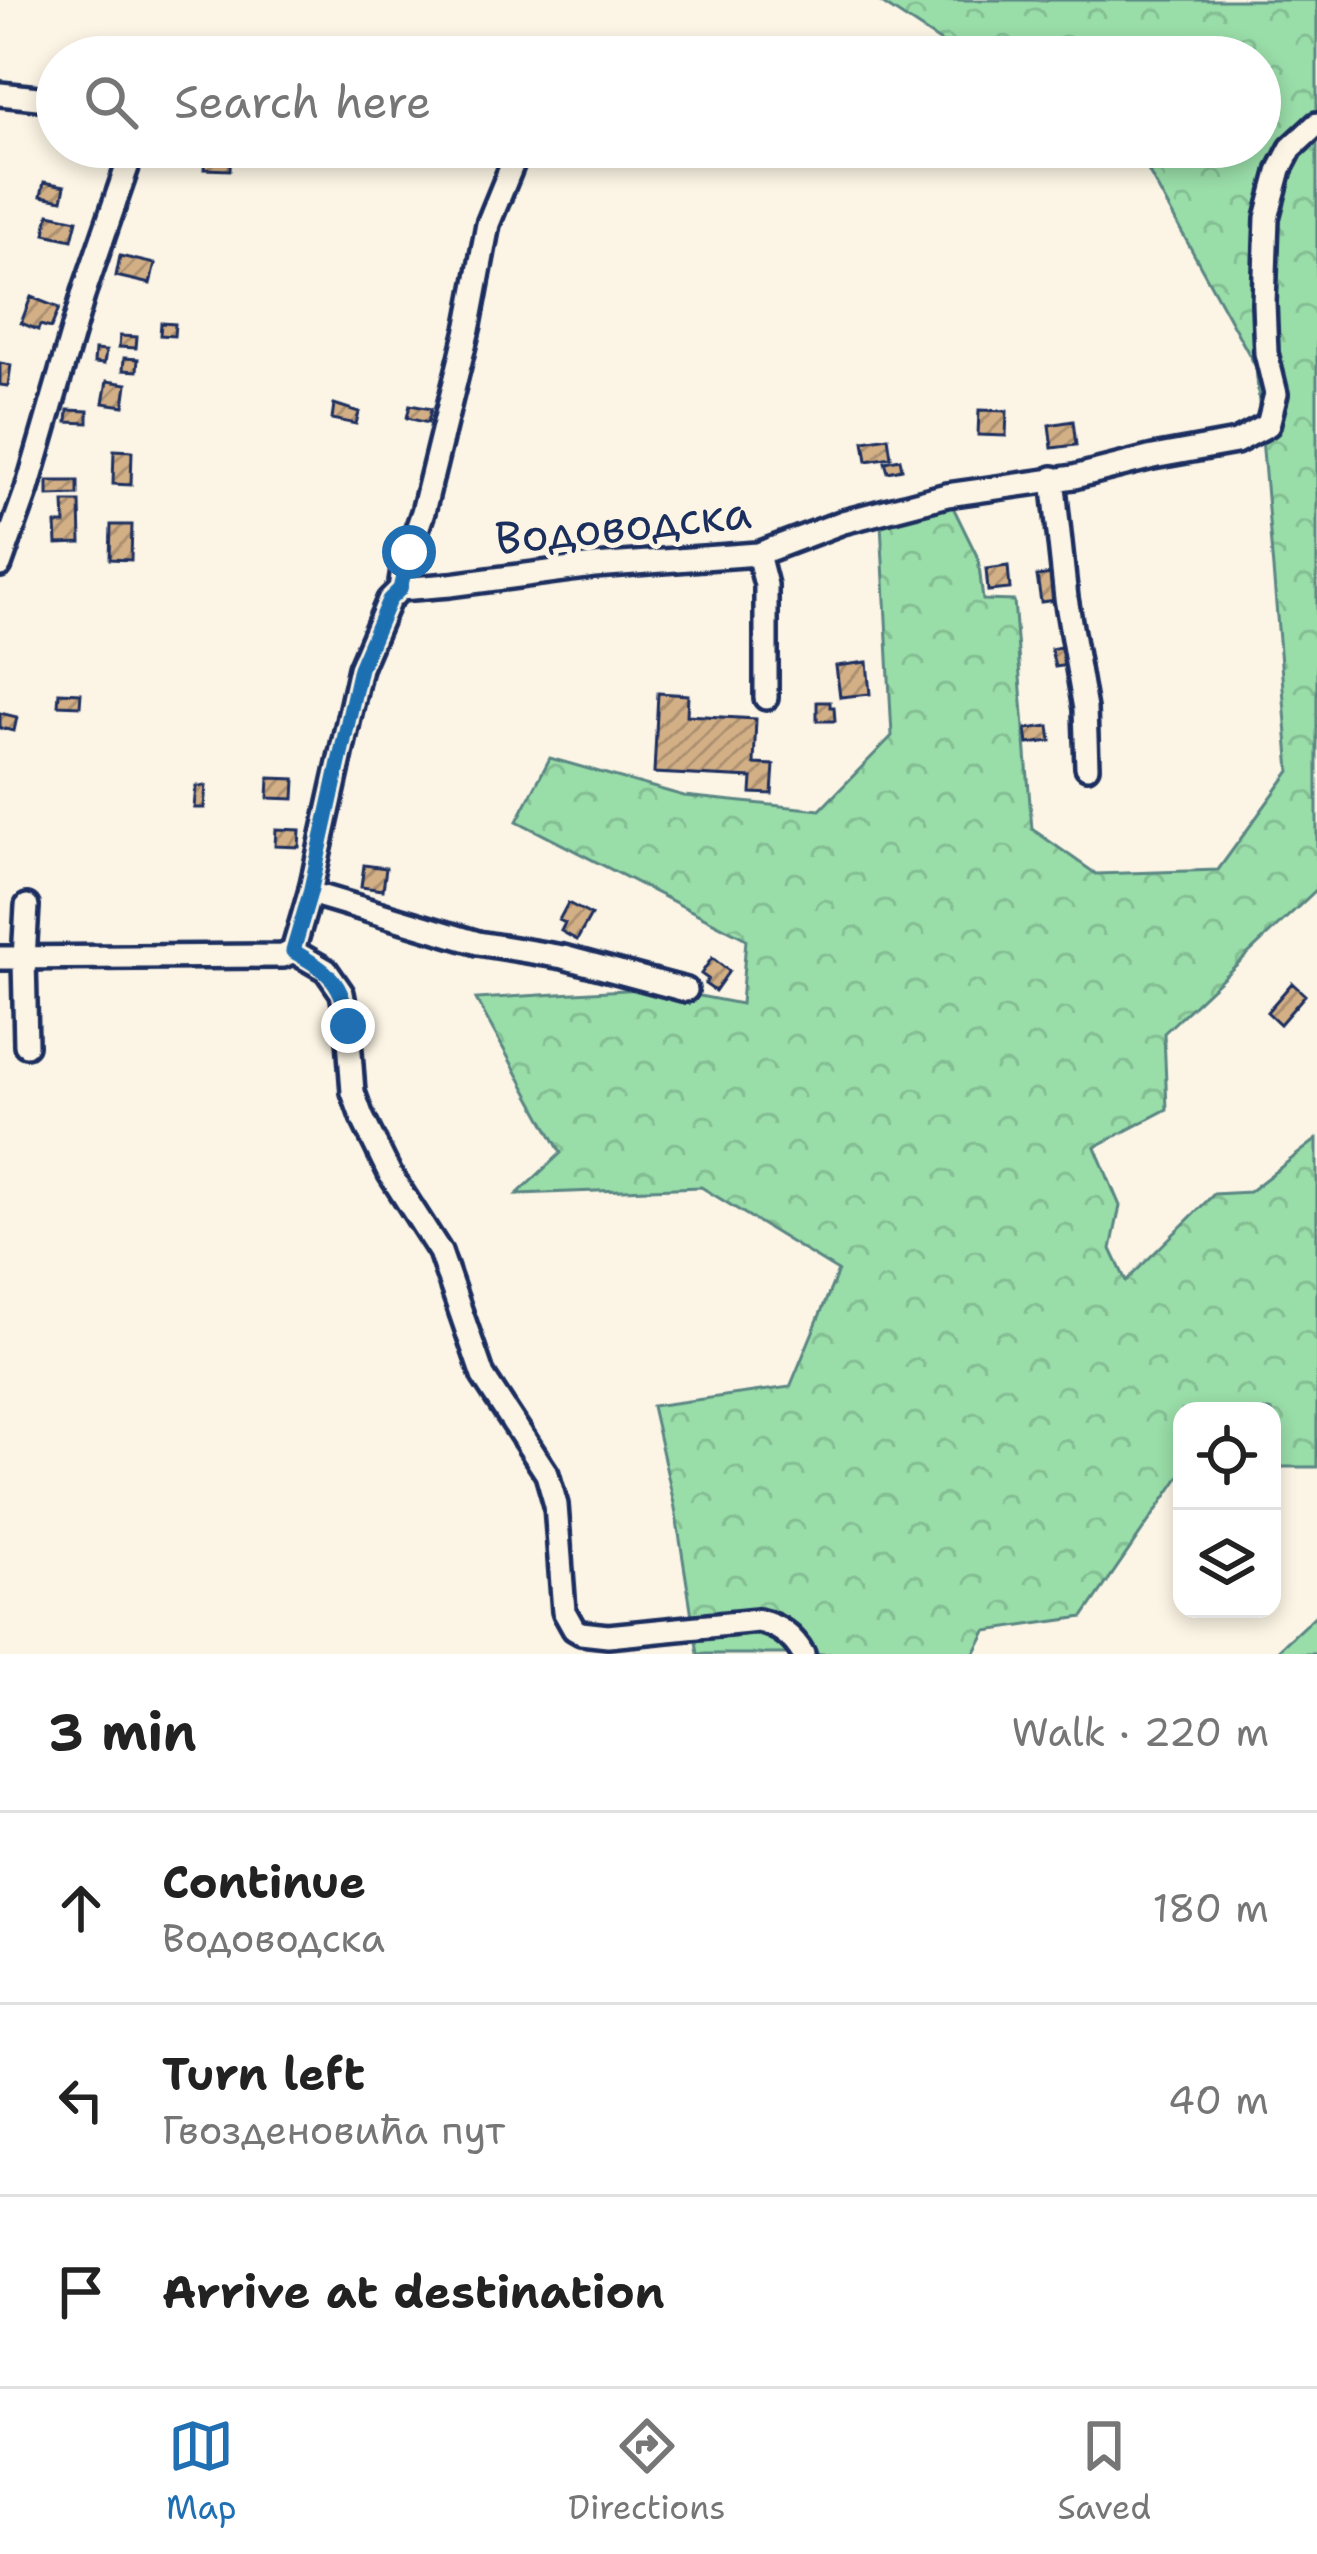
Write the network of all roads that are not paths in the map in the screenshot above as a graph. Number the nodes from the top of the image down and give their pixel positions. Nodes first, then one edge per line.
1 (0, 94) edge
2 (36, 98) edge
3 (1317, 124) edge
4 (1281, 167) edge
5 (127, 168) edge
6 (512, 168) edge
7 (1281, 168) edge
8 (1053, 478) junction
9 (758, 554) junction
10 (0, 565) edge
11 (400, 589) junction
12 (766, 698) dead end
13 (1087, 767) dead end
14 (310, 893) junction
15 (27, 906) dead end
16 (293, 951) junction
17 (0, 958) edge
18 (24, 958) junction
19 (686, 990) dead end
20 (26, 1045) dead end
21 (802, 1654) edge

1 - 2 street
3 - 4 street, Водоводска
5 - 10 street
6 - 11 street
7 - 8 street, Водоводска
8 - 9 street, Водоводска
8 - 13 street
9 - 11 street, Водоводска
9 - 12 street
11 - 14 street
14 - 16 street
14 - 19 street
15 - 18 street
16 - 18 street
16 - 21 street
17 - 18 street
18 - 20 street

